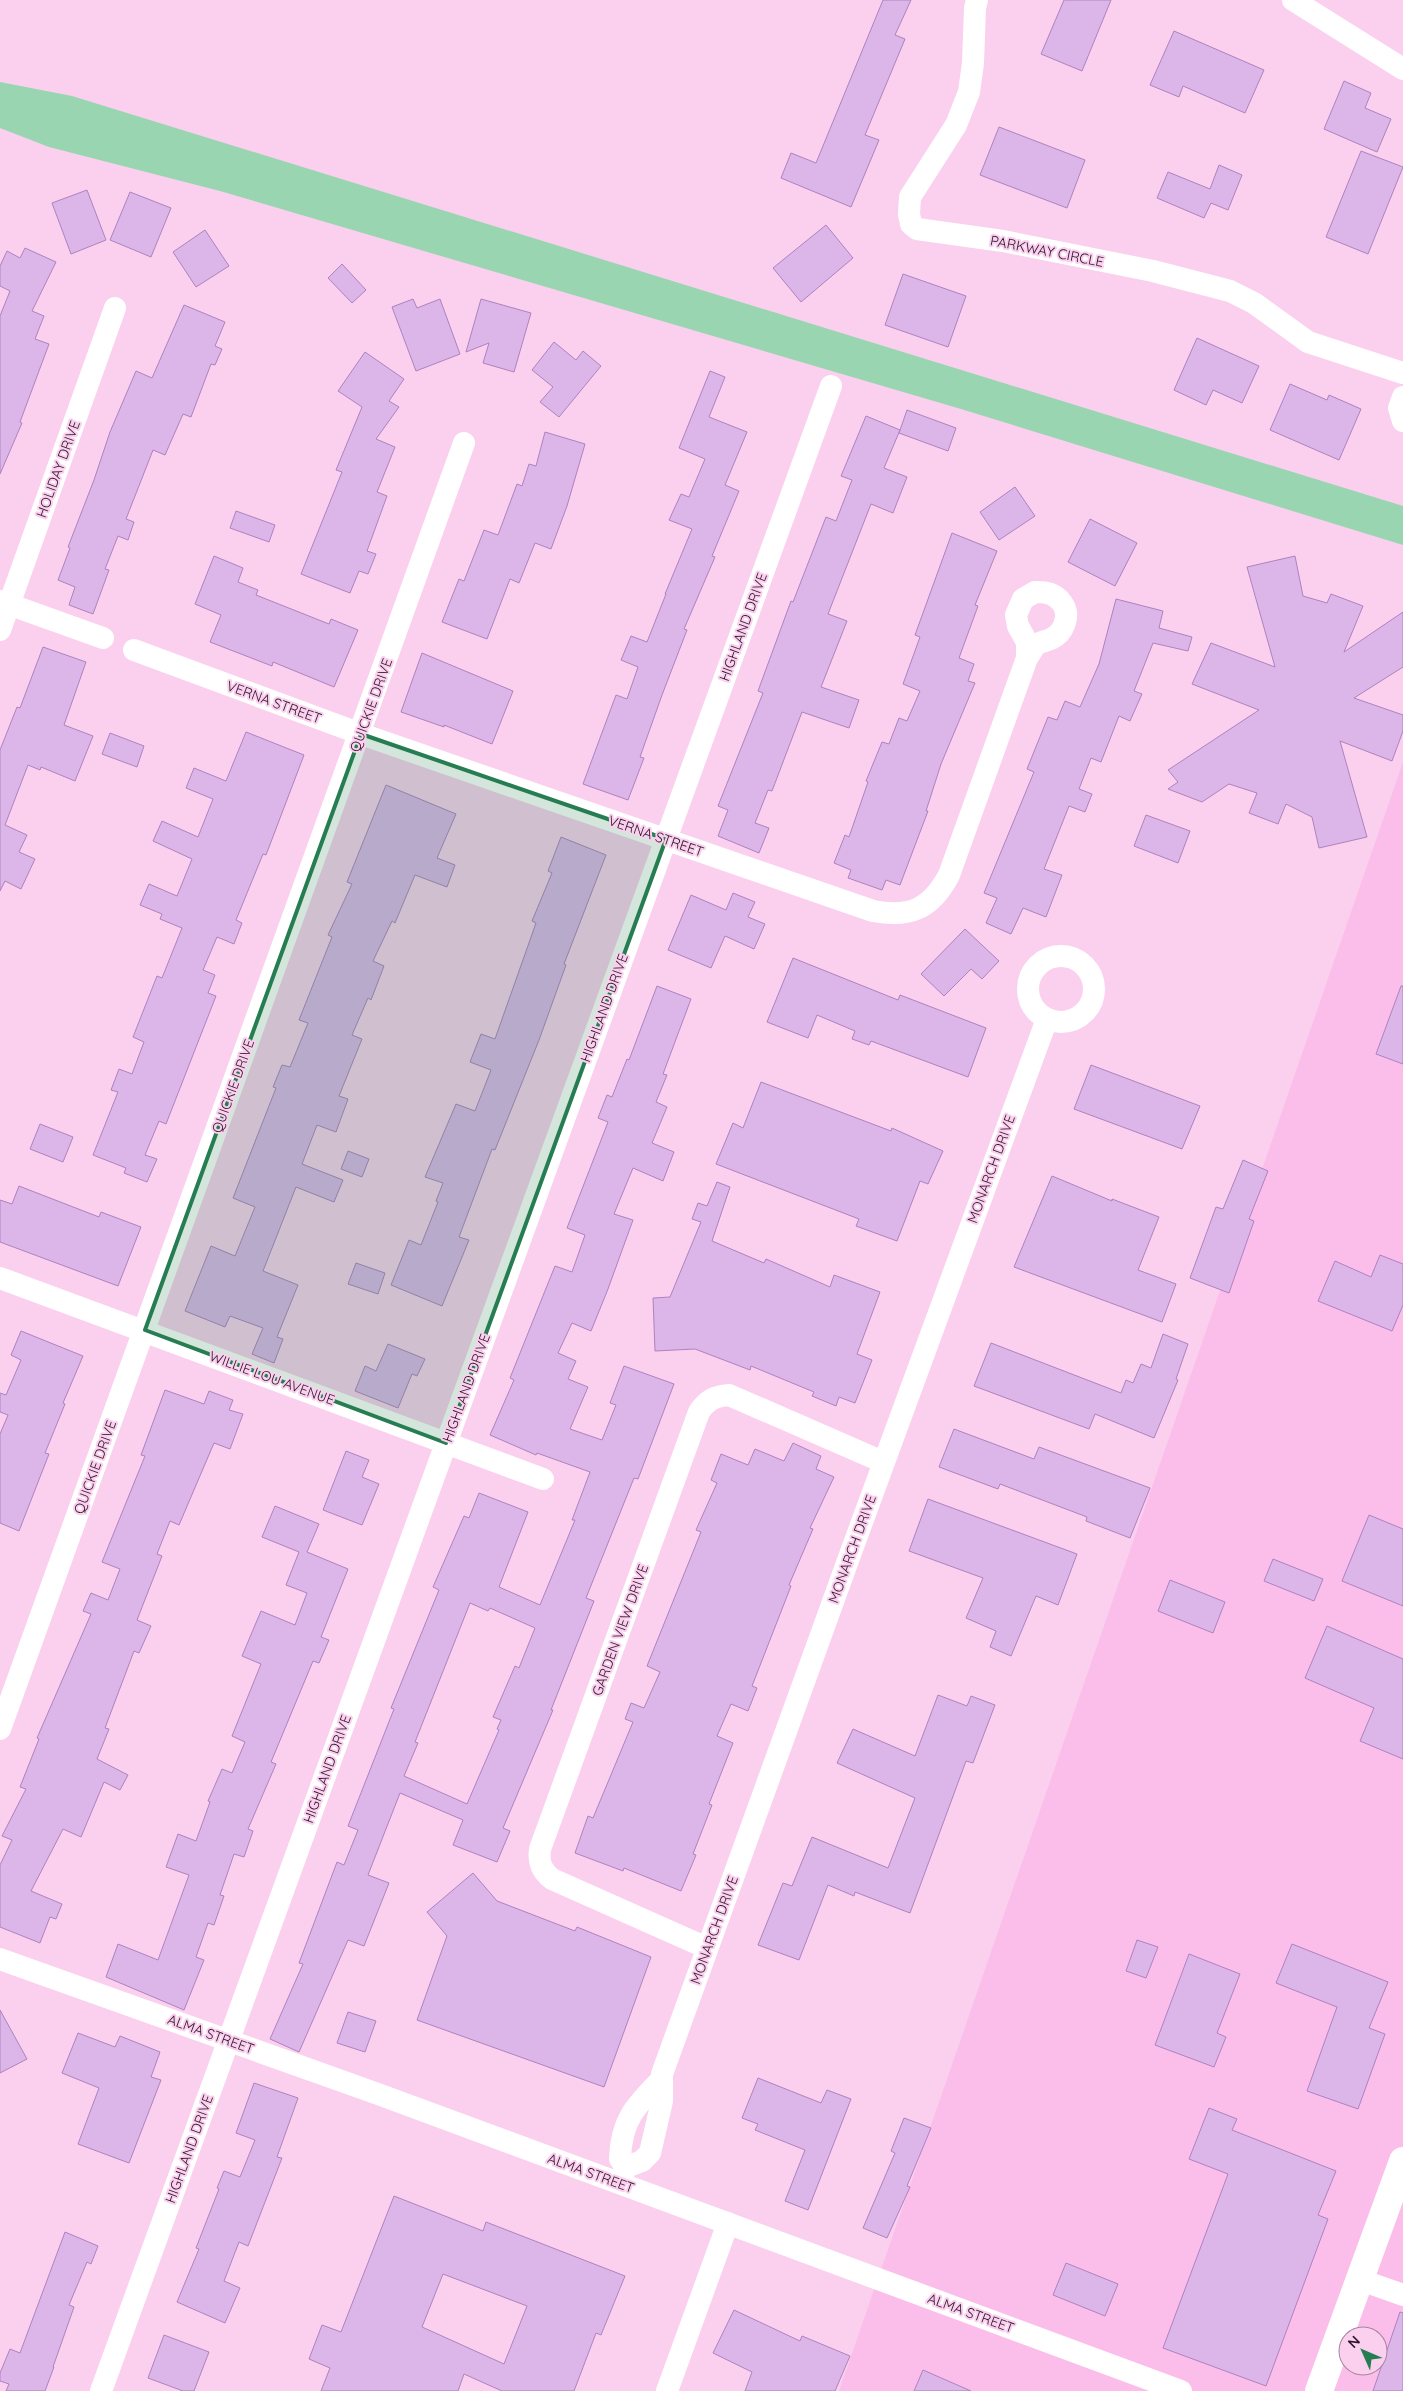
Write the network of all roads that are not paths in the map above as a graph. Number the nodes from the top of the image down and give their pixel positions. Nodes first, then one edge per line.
1 (977, 0) edge
2 (1293, 0) edge
3 (1403, 69) edge
4 (115, 308) dead end
5 (1403, 373) edge
6 (831, 386) dead end
7 (1403, 397) edge
8 (1403, 421) edge
9 (464, 443) dead end
10 (4, 603) edge
11 (0, 630) edge
12 (103, 638) dead end
13 (134, 650) dead end
14 (1027, 658) dead end
15 (361, 734) junction
16 (666, 839) junction
17 (1048, 1019) dead end
18 (0, 1278) edge
19 (145, 1330) junction
20 (446, 1443) junction
21 (883, 1462) junction
22 (544, 1479) dead end
23 (0, 1729) edge
24 (707, 1948) junction
25 (0, 1959) edge
26 (229, 2040) junction
27 (661, 2080) junction
28 (1403, 2161) edge
29 (623, 2175) junction
30 (728, 2223) junction
31 (1358, 2279) junction
32 (1403, 2296) edge
33 (101, 2391) edge
34 (667, 2391) edge
35 (1181, 2391) edge
36 (1319, 2391) edge

1 - 5 street, PARKWAY CIRCLE
2 - 3 street
4 - 10 street, HOLIDAY DRIVE
6 - 16 street, HIGHLAND DRIVE
7 - 8 street
9 - 15 street, QUICKIE DRIVE
10 - 11 street, HOLIDAY DRIVE
10 - 12 street
13 - 15 street, VERNA STREET
14 - 16 street, VERNA STREET
15 - 16 street, VERNA STREET
15 - 19 street, QUICKIE DRIVE
16 - 20 street, HIGHLAND DRIVE
17 - 21 street, MONARCH DRIVE
18 - 19 street, WILLIE LOU AVENUE
19 - 20 street, WILLIE LOU AVENUE
19 - 23 street, QUICKIE DRIVE
20 - 22 street, WILLIE LOU AVENUE
20 - 26 street, HIGHLAND DRIVE
21 - 24 street, MONARCH DRIVE
21 - 24 street, GARDEN VIEW DRIVE
24 - 27 street, MONARCH DRIVE
25 - 26 street, ALMA STREET
26 - 29 street, ALMA STREET
26 - 33 street, HIGHLAND DRIVE
27 - 29 street, MONARCH DRIVE
27 - 29 street, MONARCH DRIVE
28 - 31 main road
29 - 30 street, ALMA STREET
30 - 34 street
30 - 35 street, ALMA STREET
31 - 32 street
31 - 36 main road

